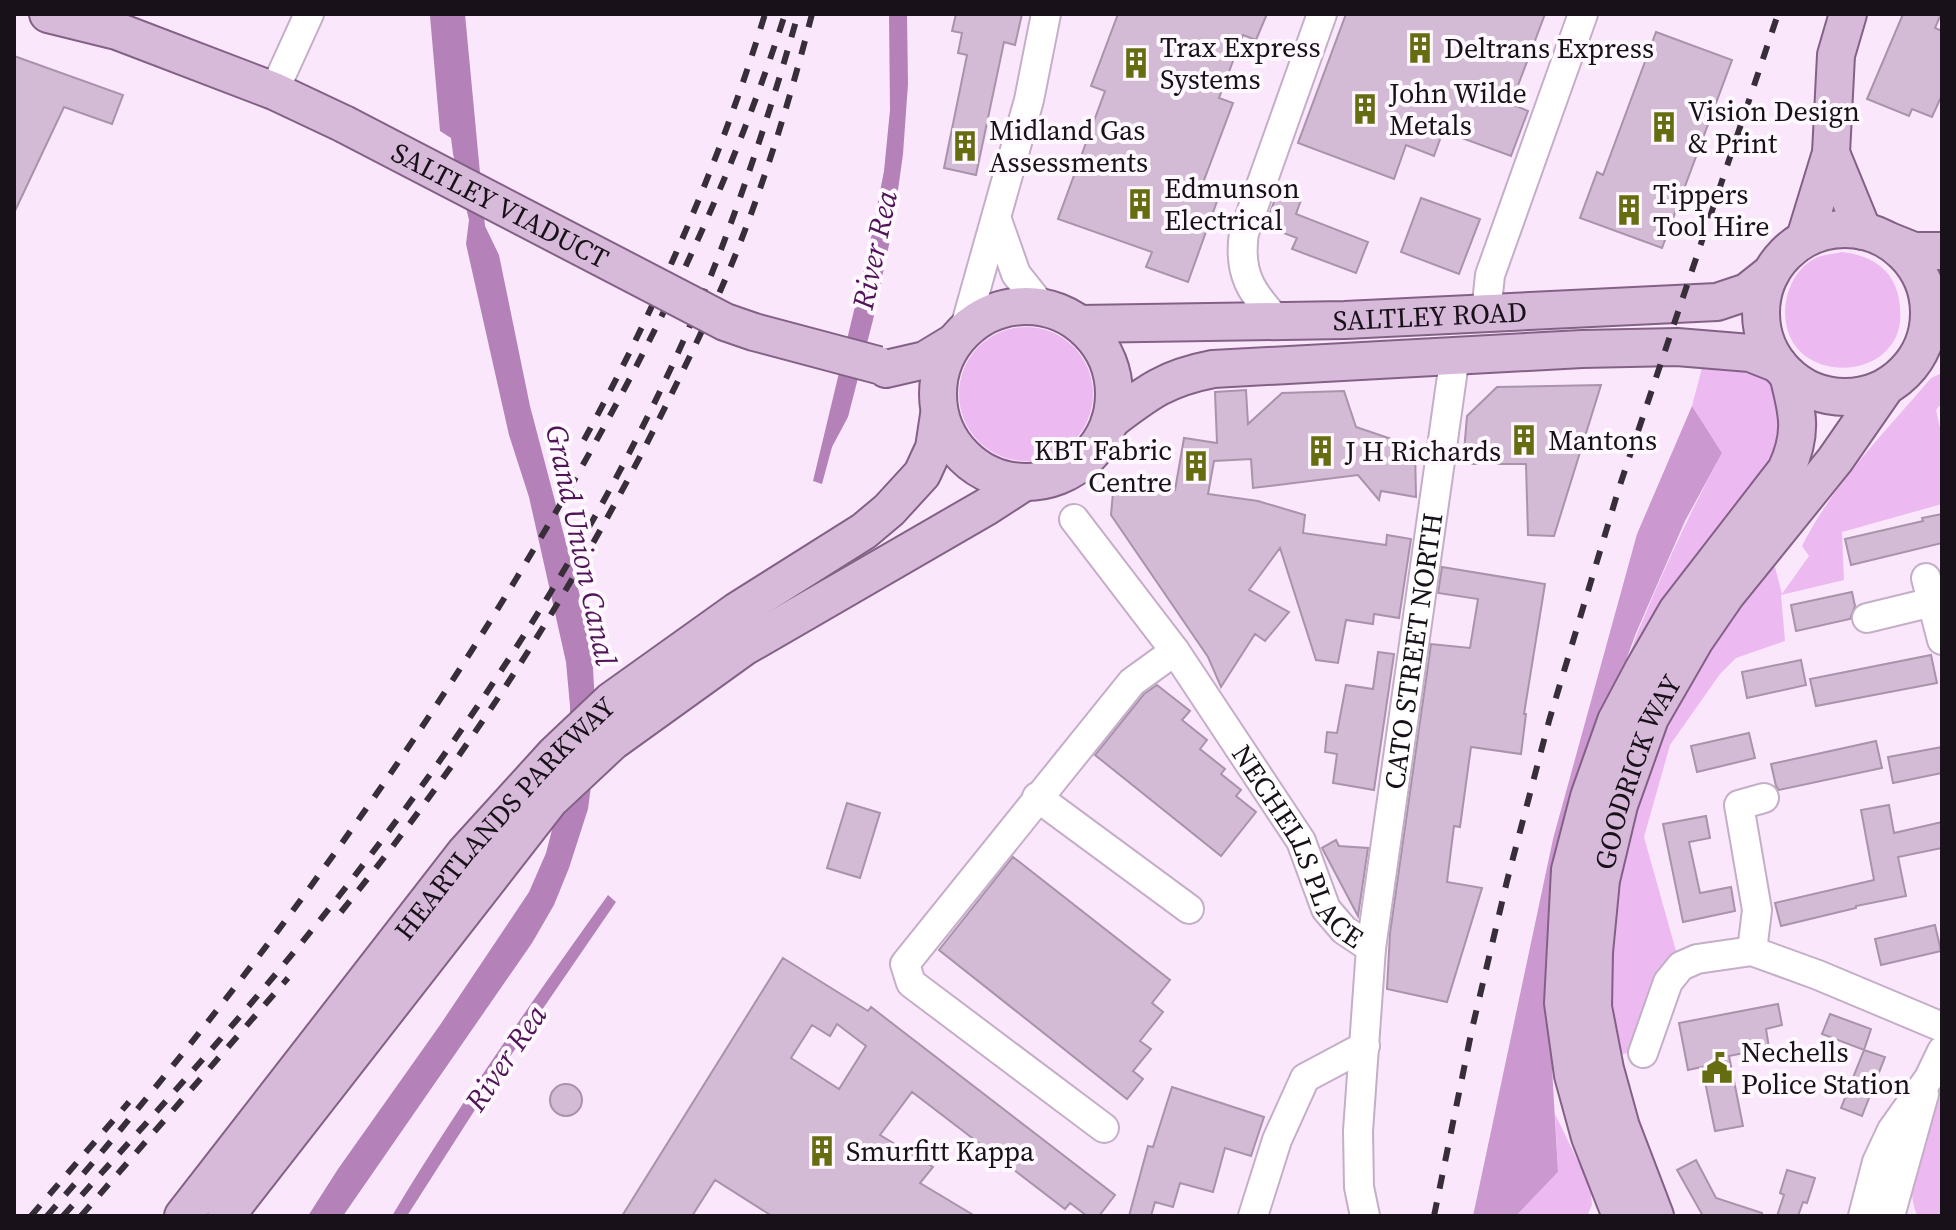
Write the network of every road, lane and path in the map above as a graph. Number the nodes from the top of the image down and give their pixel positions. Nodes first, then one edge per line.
1 (48, 14) edge
2 (309, 14) edge
3 (1046, 14) edge
4 (1322, 14) edge
5 (1583, 14) edge
6 (1848, 14) edge
7 (105, 22) edge
8 (274, 91) junction
9 (1831, 153) junction
10 (997, 220) junction
11 (1876, 236) junction
12 (1805, 238) junction
13 (1942, 251) edge
14 (1771, 273) junction
15 (1043, 308) junction
16 (1486, 313) junction
17 (1278, 321) junction
18 (1080, 324) junction
19 (959, 337) junction
20 (1929, 354) edge
21 (1455, 355) junction
22 (882, 367) junction
23 (1783, 370) junction
24 (1885, 388) junction
25 (938, 409) junction
26 (1110, 421) junction
27 (1023, 483) junction
28 (1074, 519) dead end
29 (1867, 618) dead end
30 (1942, 640) edge
31 (1175, 651) junction
32 (1037, 797) junction
33 (1764, 798) dead end
34 (1189, 909) dead end
35 (1371, 948) junction
36 (1752, 951) junction
37 (1942, 1027) edge
38 (1365, 1046) junction
39 (1942, 1051) edge
40 (1643, 1053) dead end
41 (1929, 1078) junction
42 (1104, 1128) dead end
43 (1619, 1215) edge
44 (183, 1216) edge
45 (226, 1216) edge
46 (1253, 1216) edge
47 (1365, 1216) edge
48 (1655, 1216) edge
49 (1863, 1216) edge
50 (1890, 1216) edge

1 - 7 main road, SALTLEY VIADUCT
2 - 8 street
3 - 10 street
4 - 17 street
5 - 16 street
6 - 9 main road
7 - 8 main road, SALTLEY VIADUCT
8 - 22 main road, SALTLEY VIADUCT, bridge
9 - 11 main road
9 - 12 main road
10 - 15 street
10 - 19 street
11 - 12 main road
11 - 13 main road
11 - 20 main road
12 - 14 main road
14 - 16 main road, SALTLEY ROAD
14 - 23 main road
15 - 18 main road
15 - 19 main road
16 - 17 main road, SALTLEY ROAD
17 - 18 main road, SALTLEY ROAD
18 - 26 main road
19 - 22 main road, SALTLEY VIADUCT
19 - 25 main road
20 - 24 main road
21 - 23 main road, SALTLEY ROAD
21 - 26 main road, SALTLEY ROAD
21 - 35 street, CATO STREET NORTH
22 - 25 main road, SALTLEY VIADUCT
23 - 24 main road
23 - 43 main road, GOODRICK WAY
24 - 48 main road, GOODRICK WAY
25 - 27 main road
25 - 44 main road, HEARTLANDS PARKWAY
26 - 27 main road
27 - 45 main road, HEARTLANDS PARKWAY
28 - 31 street, NECHELLS PLACE
29 - 30 street
31 - 32 street
31 - 35 street, NECHELLS PLACE
32 - 34 street
32 - 42 street
33 - 36 street
35 - 38 street, NECHELLS PLACE
36 - 37 street
36 - 40 street
38 - 46 street
38 - 47 street, NECHELLS PLACE
39 - 41 street
41 - 49 street
41 - 50 street

